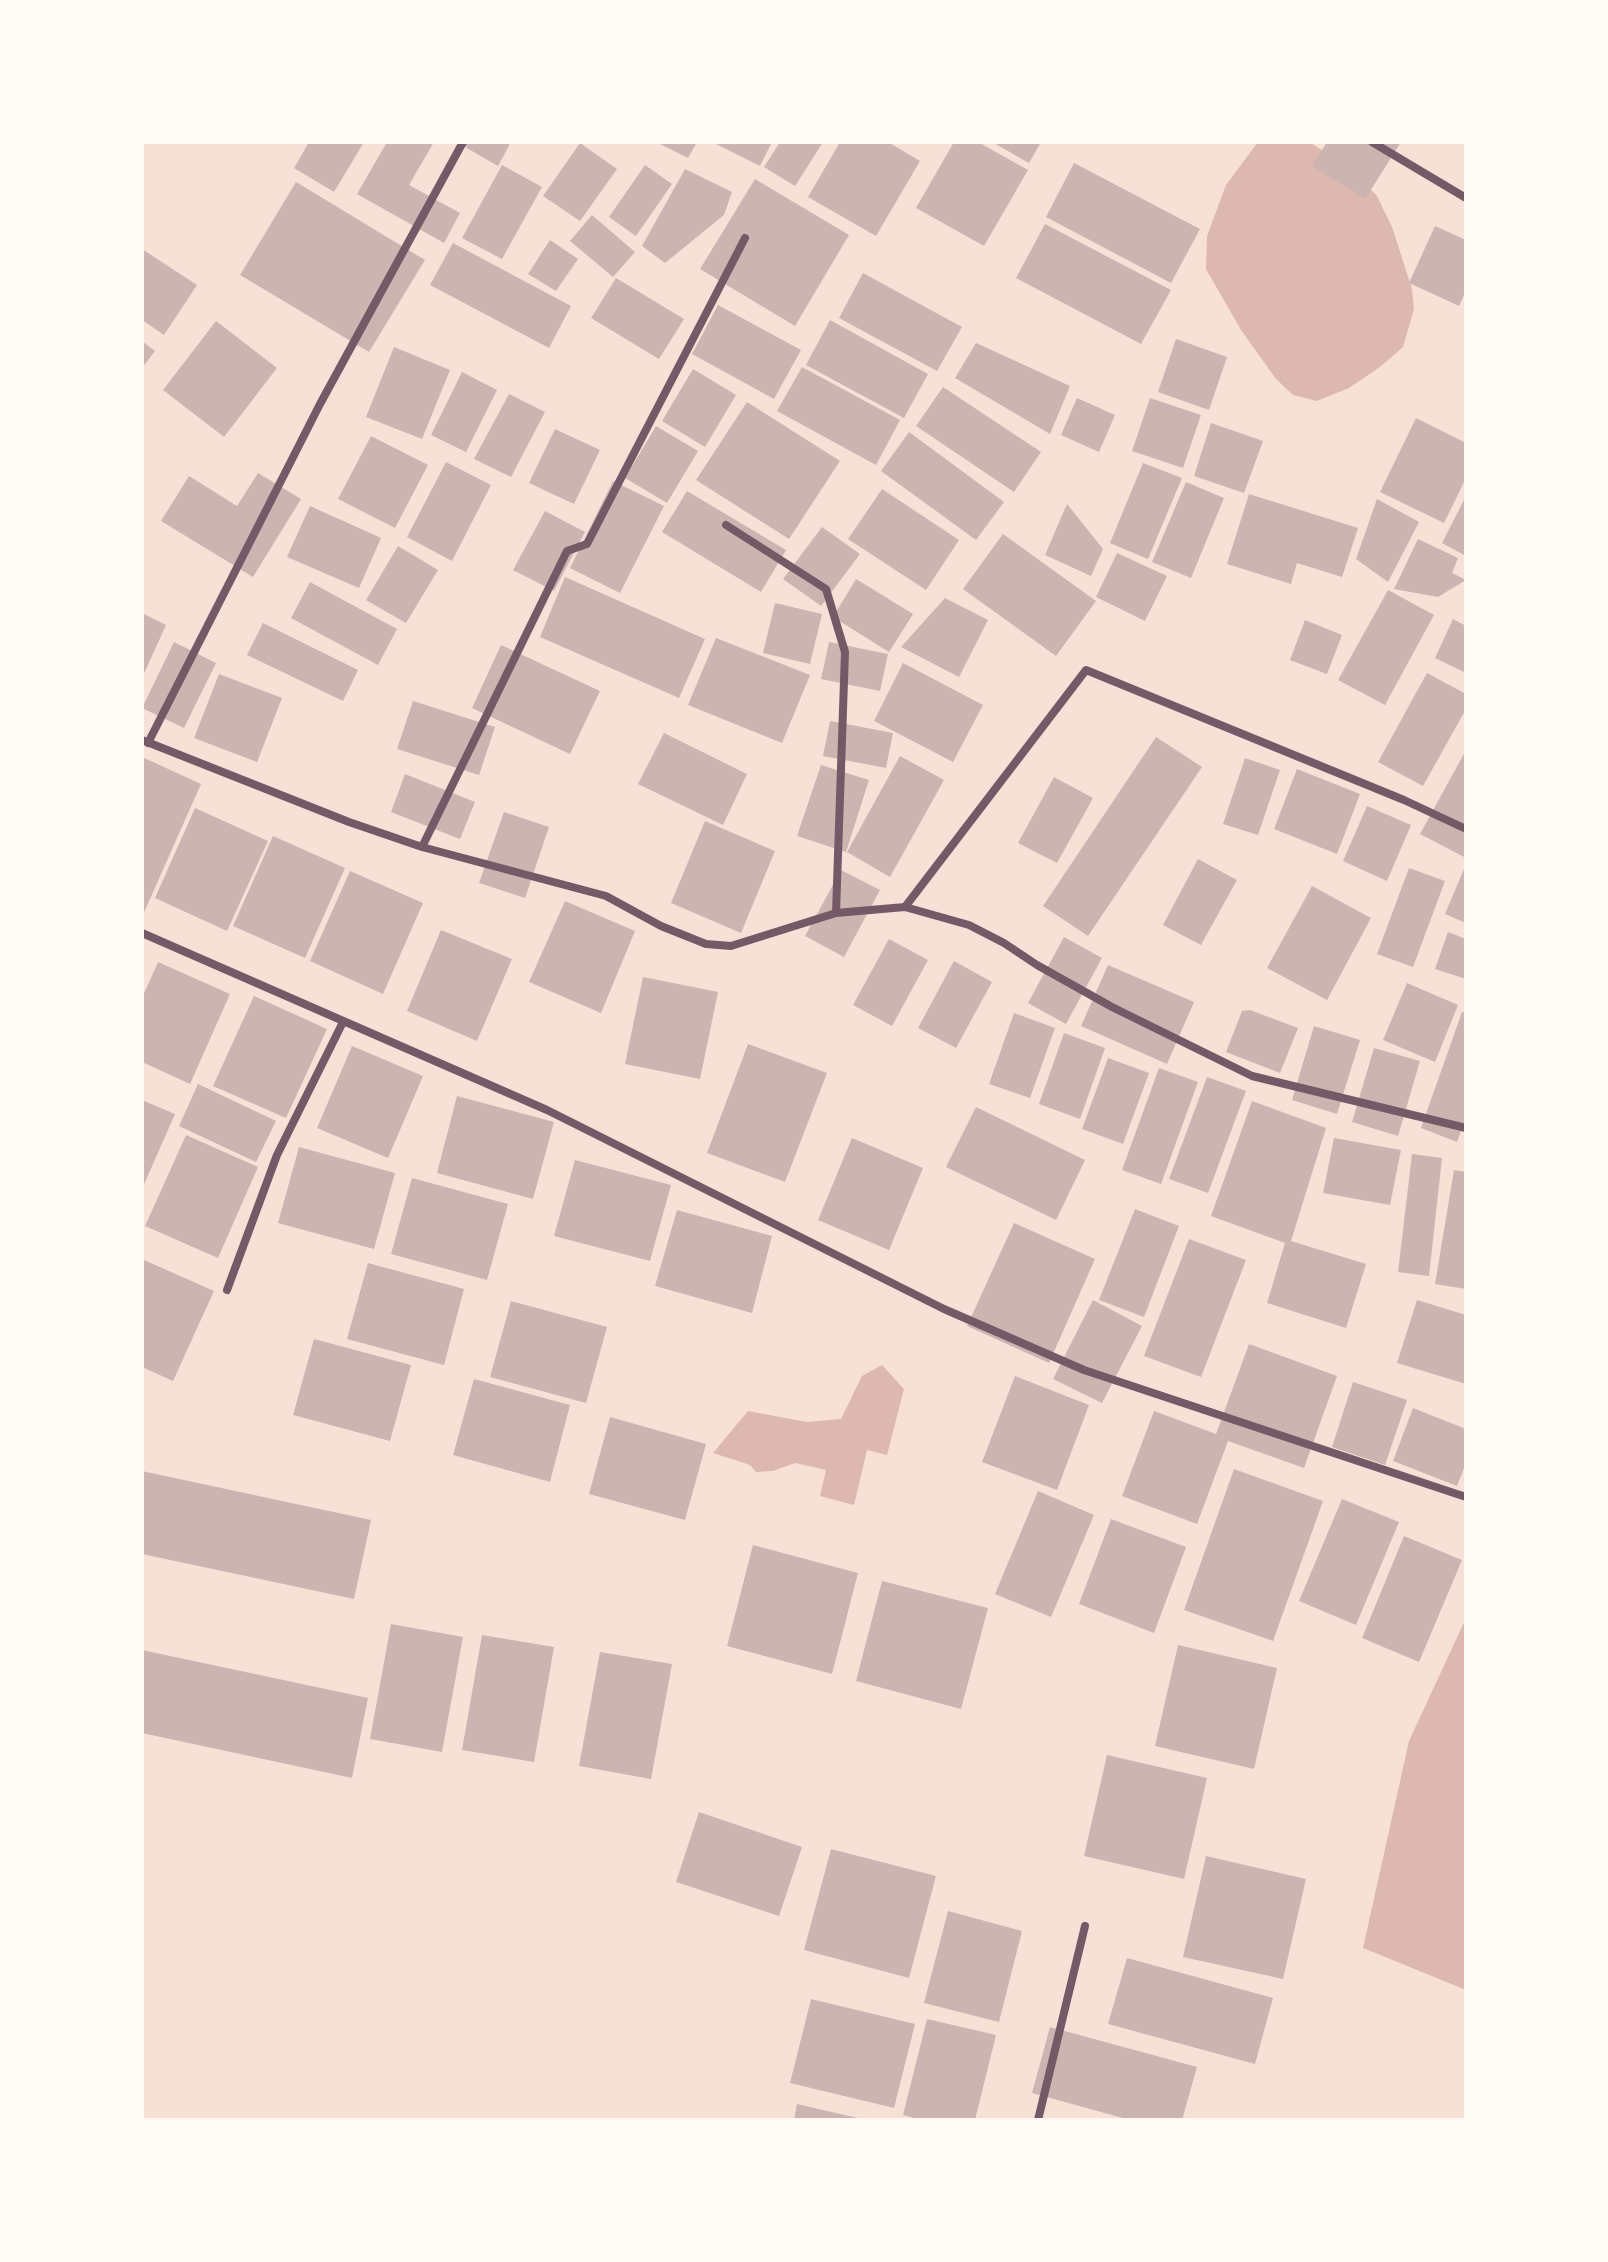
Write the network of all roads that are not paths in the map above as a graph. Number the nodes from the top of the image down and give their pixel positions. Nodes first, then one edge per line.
1 (463, 142) edge
2 (1372, 142) edge
3 (1466, 198) edge
4 (745, 238) dead end
5 (726, 525) dead end
6 (145, 742) edge
7 (1466, 829) edge
8 (422, 847) junction
9 (905, 907) junction
10 (836, 913) junction
11 (142, 933) edge
12 (343, 1022) junction
13 (1466, 1128) edge
14 (227, 1290) dead end
15 (1466, 1497) edge
16 (1085, 1926) dead end
17 (1038, 2120) edge

1 - 6 street
2 - 3 street
4 - 8 street
5 - 10 street
6 - 8 street
7 - 9 street
8 - 10 street
9 - 10 street
9 - 13 street
11 - 12 street
12 - 14 street
12 - 15 street
16 - 17 street

